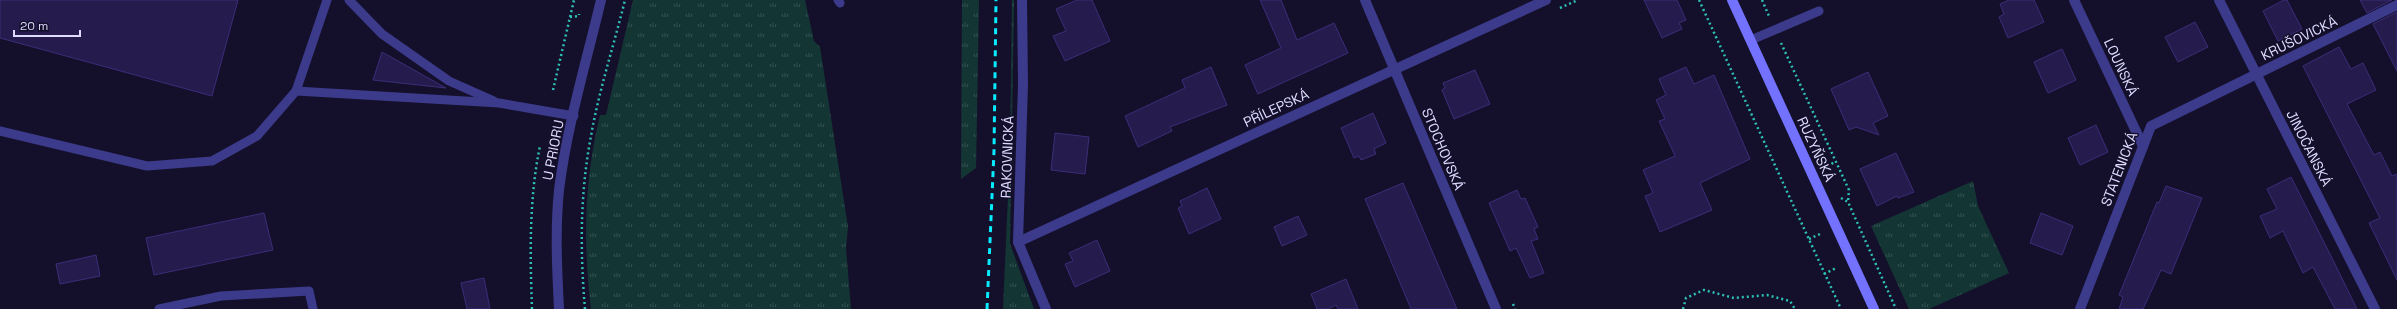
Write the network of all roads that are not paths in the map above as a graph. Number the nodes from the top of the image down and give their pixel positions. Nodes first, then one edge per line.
1 (326, 0) edge
2 (349, 0) edge
3 (601, 0) edge
4 (1022, 0) edge
5 (1365, 0) edge
6 (1546, 0) edge
7 (1732, 0) edge
8 (2074, 0) edge
9 (2219, 0) edge
10 (2397, 5) edge
11 (1819, 11) dead end
12 (1750, 40) junction
13 (1395, 69) junction
14 (2256, 74) junction
15 (296, 91) junction
16 (499, 103) junction
17 (574, 116) junction
18 (0, 131) edge
19 (2143, 146) junction
20 (1018, 242) junction
21 (158, 309) edge
22 (313, 309) edge
23 (558, 309) edge
24 (1046, 309) edge
25 (1496, 309) edge
26 (1874, 309) edge
27 (2080, 309) edge
28 (2374, 309) edge

1 - 15 lane
2 - 16 lane
3 - 17 street, U PRIORU
4 - 20 street, RAKOVNICKÁ
5 - 13 street, STOCHOVSKÁ
6 - 13 street, PŘÍLEPSKÁ
7 - 12 street, RUZYŇSKÁ
8 - 19 street, LOUNSKÁ
9 - 14 street, JINOČANSKÁ
10 - 14 street, KRUŠOVICKÁ
11 - 12 lane
12 - 26 street, RUZYŇSKÁ
13 - 20 street, PŘÍLEPSKÁ
13 - 25 street, STOCHOVSKÁ
14 - 19 street, STATENICKÁ
14 - 28 street, JINOČANSKÁ
15 - 16 lane
15 - 18 lane
16 - 17 lane
17 - 23 street, U PRIORU
19 - 27 street, STATENICKÁ
20 - 24 street, RAKOVNICKÁ
21 - 22 lane

